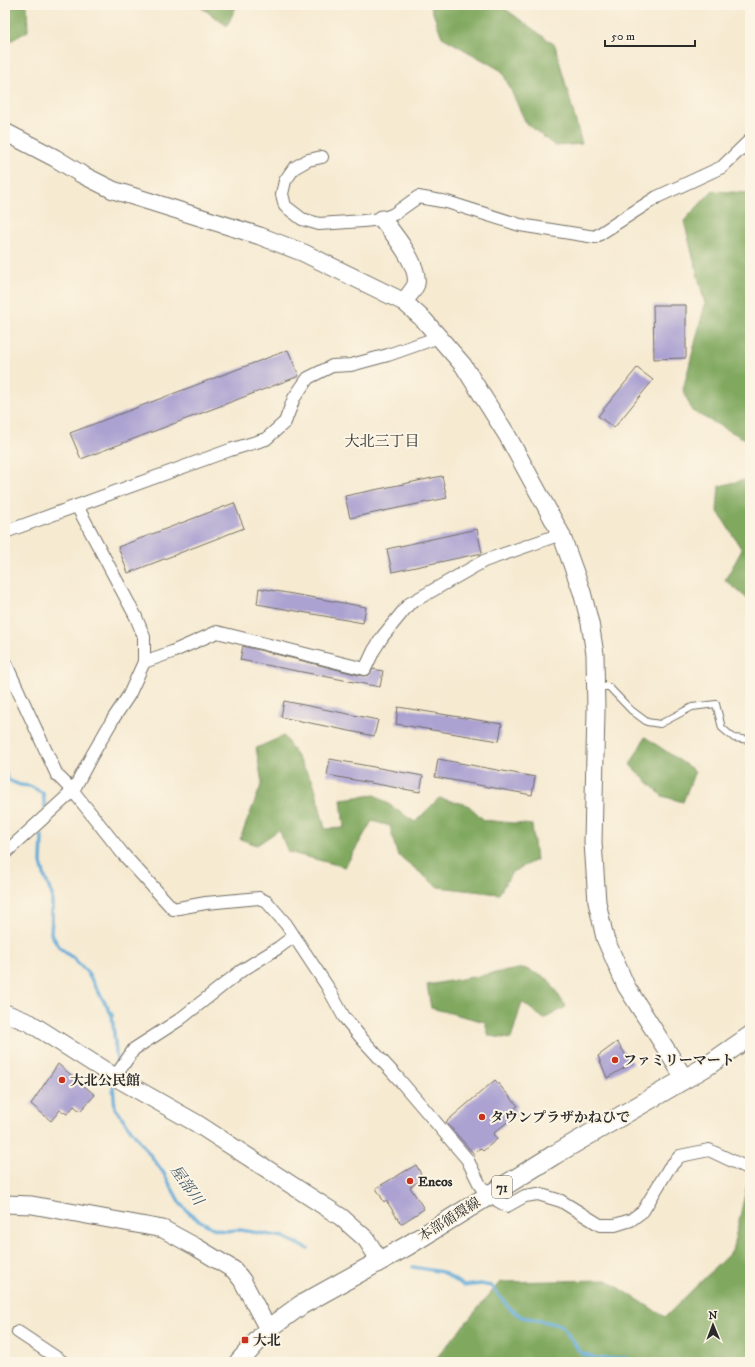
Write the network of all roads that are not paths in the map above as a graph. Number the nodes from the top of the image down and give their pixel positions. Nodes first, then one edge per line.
1 (5, 132) edge
2 (750, 140) edge
3 (322, 157) dead end
4 (382, 219) junction
5 (404, 302) junction
6 (439, 337) junction
7 (78, 506) junction
8 (5, 532) edge
9 (560, 534) junction
10 (5, 662) edge
11 (144, 662) junction
12 (596, 687) junction
13 (750, 740) edge
14 (74, 791) junction
15 (5, 853) edge
16 (294, 936) junction
17 (5, 1013) edge
18 (750, 1036) edge
19 (115, 1077) junction
20 (685, 1079) junction
21 (750, 1168) edge
22 (491, 1194) junction
23 (5, 1204) edge
24 (380, 1261) junction
25 (268, 1329) junction
26 (18, 1332) dead end
27 (63, 1362) edge
28 (239, 1362) edge

1 - 5 street
2 - 4 street
3 - 4 street
4 - 5 street
5 - 6 street
6 - 7 street
6 - 9 street
7 - 8 street
7 - 11 street
9 - 11 street
9 - 12 street
10 - 14 street
11 - 14 street
12 - 13 lane
12 - 20 street
14 - 15 street
14 - 16 street
16 - 19 street
16 - 22 street
17 - 19 street
18 - 20 main road, 本部循環線 / 71
19 - 24 street
20 - 22 main road, 本部循環線 / 71
21 - 22 street
22 - 24 main road, 本部循環線 / 71
23 - 25 street
24 - 25 main road, 本部循環線 / 71
25 - 28 main road, 本部循環線 / 71
26 - 27 street

